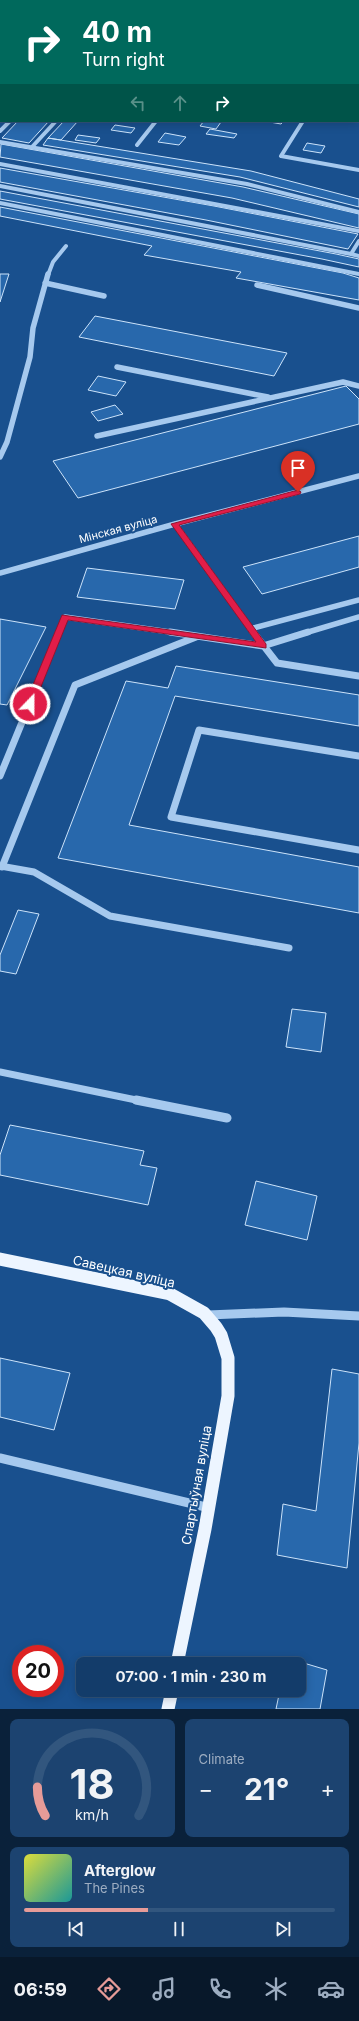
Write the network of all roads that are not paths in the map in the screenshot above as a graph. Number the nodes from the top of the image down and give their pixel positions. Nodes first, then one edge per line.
1 (9, 122) edge
2 (55, 122) edge
3 (155, 122) edge
4 (302, 122) edge
5 (0, 131) edge
6 (0, 142) edge
7 (137, 145) dead end
8 (32, 147) junction
9 (0, 164) edge
10 (359, 170) edge
11 (0, 186) edge
12 (0, 203) edge
13 (359, 212) edge
14 (359, 231) edge
15 (359, 241) edge
16 (66, 246) dead end
17 (351, 254) junction
18 (359, 256) edge
19 (359, 274) edge
20 (45, 283) junction
21 (257, 285) dead end
22 (104, 296) dead end
23 (359, 308) edge
24 (117, 367) dead end
25 (359, 386) edge
26 (272, 397) junction
27 (97, 436) dead end
28 (0, 457) edge
29 (359, 476) edge
30 (175, 524) junction
31 (0, 573) edge
32 (359, 600) edge
33 (359, 617) edge
34 (250, 629) junction
35 (197, 636) junction
36 (263, 646) junction
37 (359, 676) edge
38 (359, 756) edge
39 (0, 776) edge
40 (359, 850) edge
41 (1, 867) edge
42 (289, 948) dead end
43 (0, 1072) edge
44 (227, 1118) dead end
45 (0, 1259) edge
46 (208, 1315) junction
47 (359, 1316) edge
48 (0, 1458) edge
49 (210, 1508) junction
50 (178, 1657) edge
51 (171, 1697) edge
52 (168, 1709) edge

1 - 5 street
2 - 8 street
3 - 7 street
4 - 10 street
6 - 8 street
8 - 13 street
9 - 14 street
11 - 17 street
12 - 19 street
15 - 17 street
16 - 20 street
17 - 18 street
20 - 22 street
20 - 28 street
21 - 23 street
24 - 26 street
25 - 26 street
26 - 27 street
29 - 30 street, Мінская вуліца
30 - 31 street, Мінская вуліца
30 - 34 street
32 - 34 street
33 - 36 street
34 - 36 street
35 - 36 street
35 - 39 street
35 - 41 street
36 - 37 street
38 - 40 street
41 - 42 street
43 - 44 street
45 - 46 main road, Савецкая вуліца
46 - 47 street
46 - 49 main road, Спартыўная вуліца
48 - 49 street
49 - 50 main road, Спартыўная вуліца
51 - 52 main road

